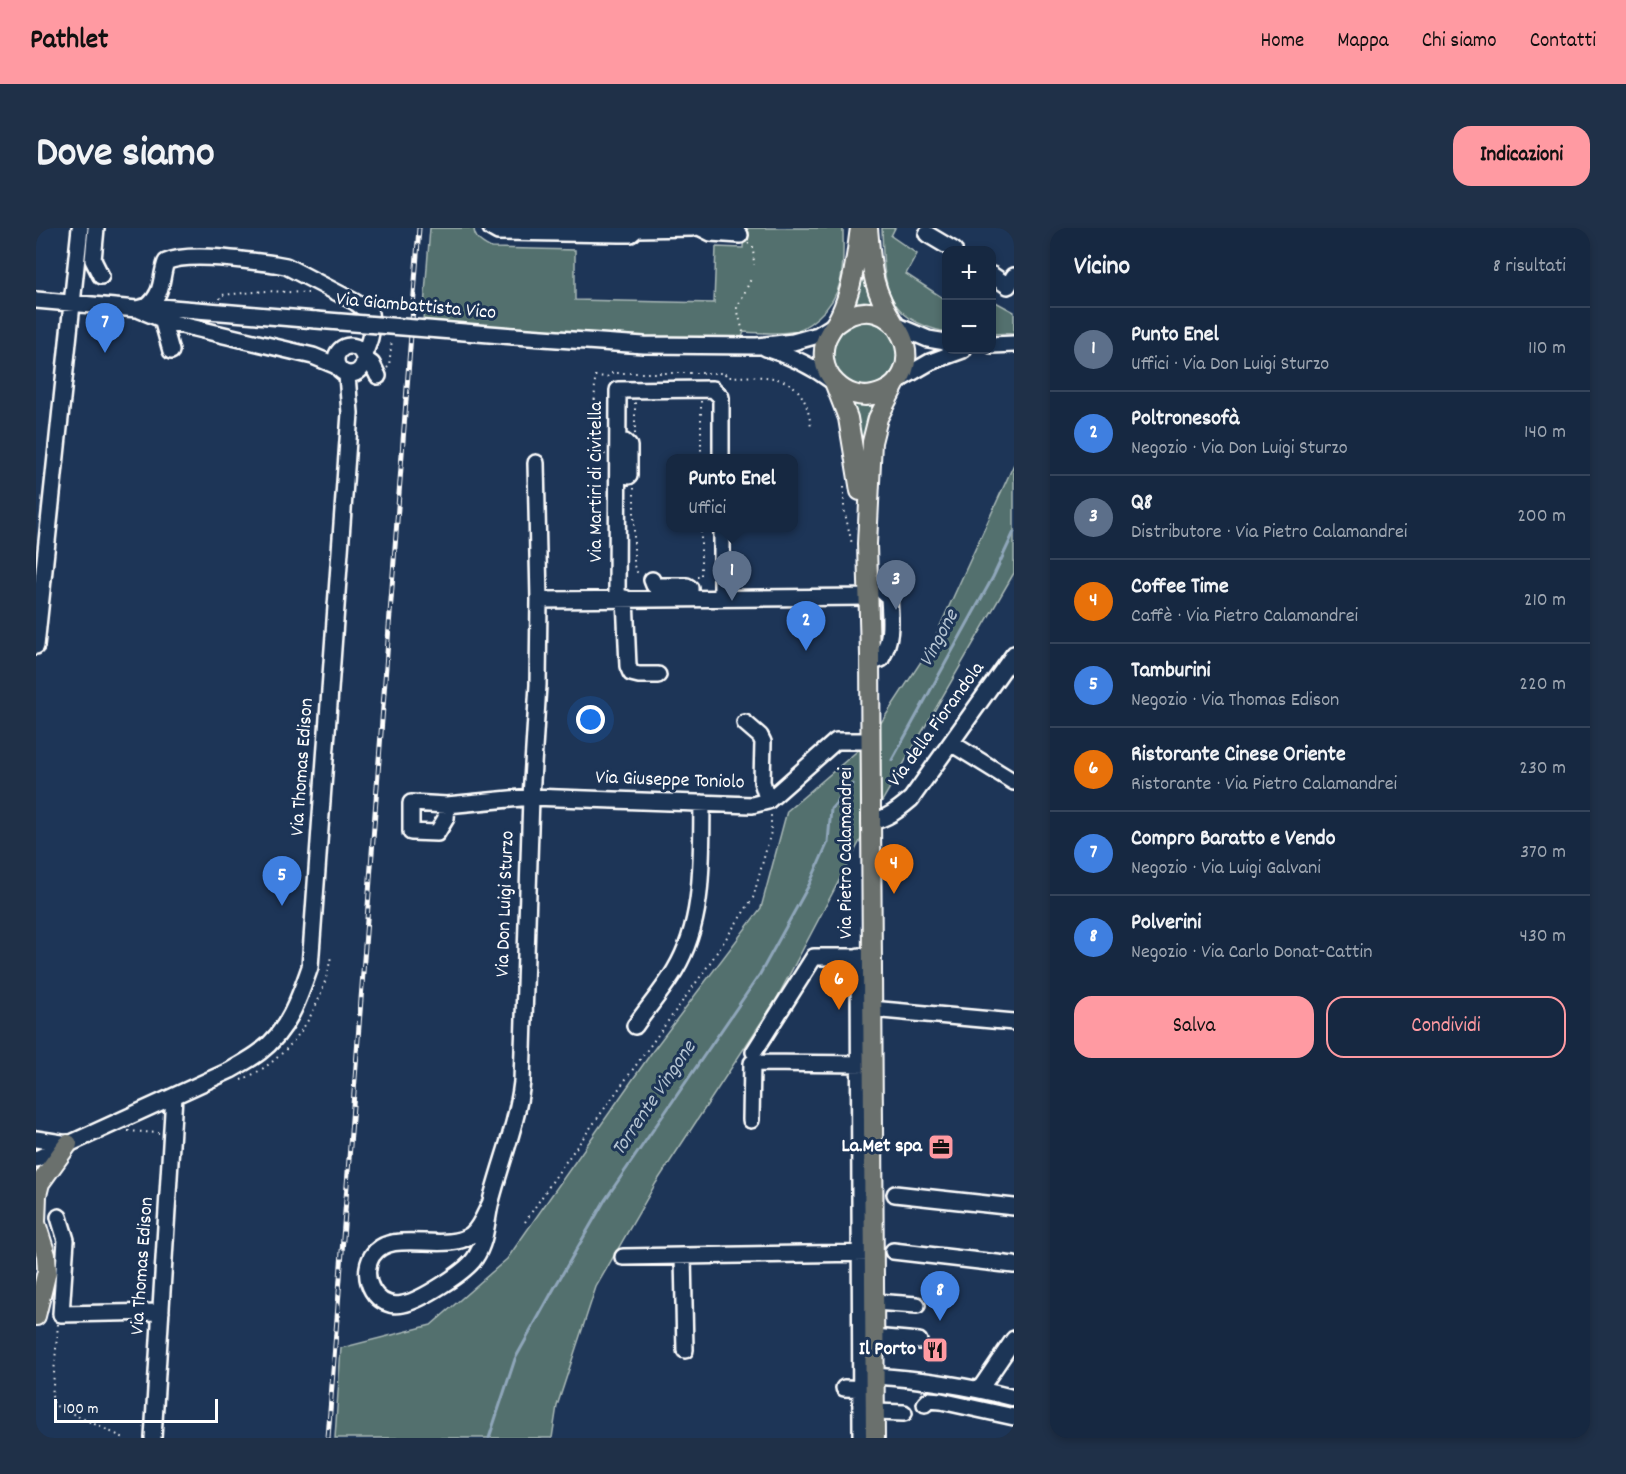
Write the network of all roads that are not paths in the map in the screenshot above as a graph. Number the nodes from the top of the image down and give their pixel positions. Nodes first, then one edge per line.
1 (80, 228) edge
2 (96, 228) edge
3 (491, 228) edge
4 (637, 228) edge
5 (693, 228) edge
6 (701, 228) edge
7 (860, 228) edge
8 (868, 228) edge
9 (927, 234) dead end
10 (740, 235) road end
11 (947, 246) edge
12 (101, 276) dead end
13 (1014, 276) edge
14 (996, 278) edge
15 (36, 300) edge
16 (73, 303) junction
17 (143, 308) junction
18 (162, 319) junction
19 (836, 324) junction
20 (895, 325) junction
21 (942, 341) edge
22 (752, 342) junction
23 (1014, 344) edge
24 (996, 345) edge
25 (171, 351) dead end
26 (952, 354) edge
27 (354, 362) junction
28 (378, 376) dead end
29 (834, 381) junction
30 (897, 381) junction
31 (618, 442) junction
32 (722, 454) edge
33 (536, 463) dead end
34 (632, 481) road end
35 (722, 532) edge
36 (860, 545) junction
37 (650, 579) road end
38 (869, 591) junction
39 (621, 598) junction
40 (690, 598) junction
41 (722, 598) junction
42 (539, 600) junction
43 (36, 646) edge
44 (1014, 654) edge
45 (1009, 670) edge
46 (658, 675) dead end
47 (745, 723) dead end
48 (951, 743) junction
49 (869, 744) junction
50 (1014, 782) edge
51 (531, 797) junction
52 (768, 801) junction
53 (702, 803) junction
54 (447, 805) dead end
55 (870, 816) junction
56 (865, 957) junction
57 (871, 1009) junction
58 (1014, 1022) edge
59 (634, 1026) dead end
60 (754, 1052) dead end
61 (866, 1064) junction
62 (174, 1096) junction
63 (751, 1120) dead end
64 (36, 1139) edge
65 (68, 1144) junction
66 (36, 1159) edge
67 (895, 1194) dead end
68 (490, 1204) junction
69 (1014, 1207) edge
70 (60, 1217) dead end
71 (36, 1223) edge
72 (867, 1253) junction
73 (683, 1256) junction
74 (623, 1257) dead end
75 (1014, 1258) edge
76 (1014, 1265) edge
77 (874, 1302) junction
78 (917, 1305) dead end
79 (161, 1312) junction
80 (36, 1316) edge
81 (874, 1337) junction
82 (1014, 1339) edge
83 (919, 1341) dead end
84 (685, 1350) dead end
85 (870, 1384) junction
86 (844, 1388) dead end
87 (980, 1389) junction
88 (1014, 1398) edge
89 (925, 1404) dead end
90 (874, 1412) junction
91 (904, 1413) dead end
92 (1014, 1417) edge
93 (153, 1438) edge
94 (861, 1438) edge
95 (875, 1438) edge

1 - 16 street
2 - 12 street
3 - 4 street
4 - 5 street
6 - 10 street
7 - 19 main road
8 - 20 main road
9 - 11 street
13 - 14 street
15 - 16 street, Via Giambattista Vico
16 - 17 street, Via Giambattista Vico
16 - 43 street
17 - 18 street
17 - 22 street, Via Giambattista Vico, bridge
17 - 27 street
18 - 25 street
18 - 27 street
19 - 20 main road
19 - 22 street, Via Giambattista Vico
19 - 29 main road
20 - 21 street
20 - 30 main road
22 - 29 street, Via Giambattista Vico
23 - 24 street
26 - 30 street
27 - 28 street
27 - 62 street, Via Thomas Edison
29 - 30 main road
29 - 36 main road
30 - 36 main road
31 - 32 street, Via Martiri di Civitella
31 - 34 street
31 - 39 street, Via Martiri di Civitella
33 - 42 street, Via Don Luigi Sturzo
35 - 41 street
36 - 38 main road, Via Pietro Calamandrei
37 - 40 street
38 - 41 street
38 - 49 main road, Via Pietro Calamandrei
39 - 40 street
39 - 42 street
39 - 46 street, Via Martiri di Civitella
40 - 41 street
42 - 51 street, Via Don Luigi Sturzo
44 - 45 street, Via della Fiorandola
45 - 48 street, Via della Fiorandola
47 - 52 street
48 - 50 street
48 - 55 street, Via della Fiorandola
49 - 52 street, Via Giuseppe Toniolo
49 - 55 main road, Via Pietro Calamandrei
51 - 53 street, Via Giuseppe Toniolo
51 - 54 street, Via Giuseppe Toniolo
51 - 68 street, Via Don Luigi Sturzo
52 - 53 street, Via Giuseppe Toniolo
53 - 59 street
55 - 56 main road, Via Pietro Calamandrei
56 - 57 main road, Via Pietro Calamandrei
56 - 60 street
56 - 61 street
57 - 58 street
57 - 61 main road, Via Pietro Calamandrei
61 - 63 street
61 - 72 main road, Via Pietro Calamandrei
62 - 65 street, Via Thomas Edison
62 - 79 street, Via Thomas Edison
64 - 65 street
65 - 66 street, Via Thomas Edison
65 - 71 main road
67 - 69 street
68 - 68 street, Via Don Luigi Sturzo
70 - 79 street
71 - 80 main road
72 - 73 street
72 - 77 main road, Via Pietro Calamandrei
72 - 85 street
73 - 74 street
73 - 84 street
75 - 76 street
77 - 78 street
77 - 81 main road, Via Pietro Calamandrei
79 - 93 street, Via Thomas Edison
81 - 83 street
81 - 85 main road, Via Pietro Calamandrei
82 - 87 street
85 - 86 street
85 - 87 street
85 - 90 main road, Via Pietro Calamandrei
85 - 94 street
87 - 88 street
89 - 92 street
90 - 91 street
90 - 95 main road, Via Pietro Calamandrei

